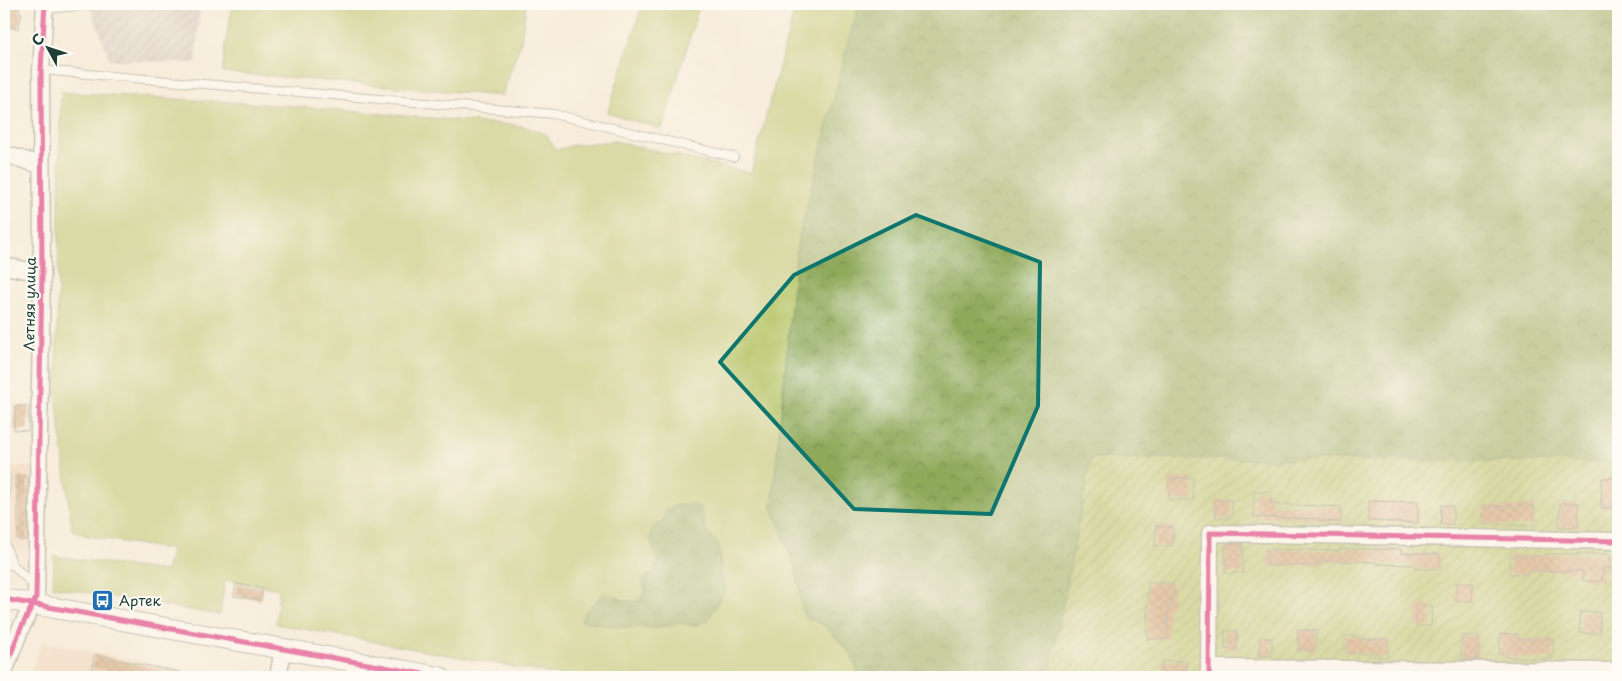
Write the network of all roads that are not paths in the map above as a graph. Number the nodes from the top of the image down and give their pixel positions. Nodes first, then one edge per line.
1 (100, 4) edge
2 (45, 6) edge
3 (41, 70) junction
4 (4, 154) edge
5 (734, 157) dead end
6 (41, 165) junction
7 (4, 266) edge
8 (42, 273) junction
9 (6, 478) dead end
10 (4, 509) edge
11 (1618, 541) edge
12 (4, 542) edge
13 (4, 564) edge
14 (13, 565) junction
15 (35, 596) junction
16 (4, 599) edge
17 (283, 649) junction
18 (1618, 671) edge
19 (4, 672) edge
20 (1209, 673) edge
21 (278, 677) edge
22 (440, 677) edge

1 - 2 lane
2 - 3 street, Летняя улица
3 - 5 lane
3 - 6 street, Летняя улица
4 - 6 street
6 - 8 street, Летняя улица
7 - 8 street
8 - 15 street, Летняя улица
9 - 10 lane
11 - 20 street
12 - 14 lane
13 - 14 lane
14 - 15 lane
15 - 16 street
15 - 17 street
15 - 19 street
17 - 21 street
17 - 22 street
18 - 20 street

